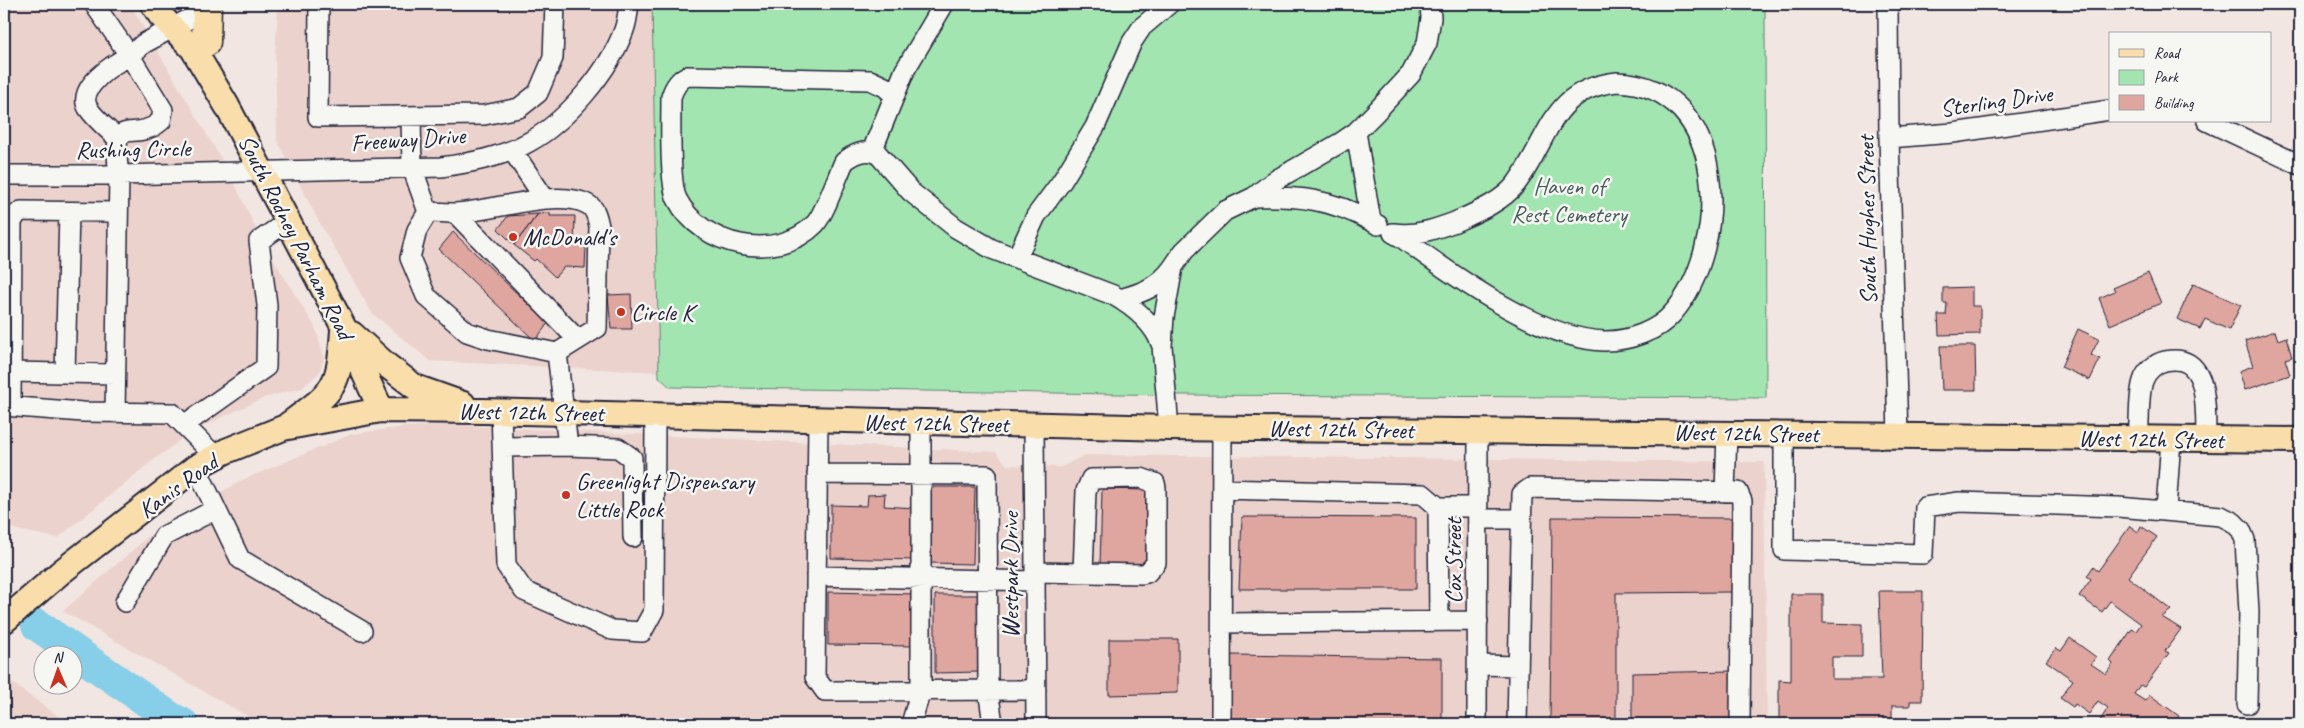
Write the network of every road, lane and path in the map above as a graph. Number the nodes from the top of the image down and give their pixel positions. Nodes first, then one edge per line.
1 (94, 4) edge
2 (153, 4) edge
3 (319, 4) edge
4 (555, 4) edge
5 (629, 4) edge
6 (944, 4) edge
7 (1169, 4) edge
8 (1430, 4) edge
9 (1888, 4) edge
10 (198, 8) edge
11 (172, 27) junction
12 (205, 55) junction
13 (130, 56) junction
14 (894, 95) junction
15 (2109, 110) edge
16 (412, 116) junction
17 (2209, 122) edge
18 (1356, 132) junction
19 (1890, 138) junction
20 (118, 139) junction
21 (512, 150) junction
22 (872, 151) junction
23 (2300, 165) edge
24 (412, 167) junction
25 (262, 172) junction
26 (4, 175) edge
27 (119, 176) junction
28 (1254, 197) junction
29 (545, 199) junction
30 (69, 212) junction
31 (118, 212) junction
32 (428, 212) junction
33 (455, 213) junction
34 (288, 221) junction
35 (1371, 221) junction
36 (1393, 233) junction
37 (1017, 257) junction
38 (1173, 267) junction
39 (1120, 299) junction
40 (343, 326) junction
41 (578, 340) junction
42 (1162, 346) junction
43 (557, 353) junction
44 (11, 372) junction
45 (65, 373) junction
46 (115, 374) junction
47 (7, 406) edge
48 (381, 410) junction
49 (492, 411) junction
50 (115, 413) junction
51 (565, 413) junction
52 (655, 416) junction
53 (818, 420) junction
54 (921, 423) junction
55 (184, 425) junction
56 (1034, 425) junction
57 (283, 428) junction
58 (1169, 428) junction
59 (1222, 428) junction
60 (1478, 431) junction
61 (1727, 433) junction
62 (1784, 434) junction
63 (1898, 435) junction
64 (2138, 438) junction
65 (2171, 439) junction
66 (2206, 440) junction
67 (2300, 440) edge
68 (502, 446) junction
69 (568, 446) junction
70 (206, 462) junction
71 (818, 474) junction
72 (921, 474) junction
73 (1222, 489) junction
74 (1725, 492) junction
75 (1438, 507) junction
76 (216, 509) junction
77 (2166, 510) junction
78 (1478, 513) junction
79 (1521, 519) junction
80 (633, 537) dead end
81 (1083, 573) junction
82 (816, 576) junction
83 (1035, 576) junction
84 (922, 579) junction
85 (987, 580) junction
86 (126, 602) dead end
87 (1478, 620) junction
88 (1439, 621) junction
89 (4, 622) edge
90 (1222, 623) junction
91 (362, 631) dead end
92 (1479, 665) junction
93 (1518, 666) junction
94 (988, 689) junction
95 (921, 690) junction
96 (1036, 690) junction
97 (2247, 704) dead end
98 (911, 724) edge
99 (993, 724) edge
100 (1036, 724) edge
101 (1221, 724) edge
102 (1477, 724) edge
103 (1518, 724) edge
104 (1740, 724) edge

1 - 13 street
2 - 11 main road, South Rodney Parham Road
3 - 16 street
4 - 16 street
5 - 21 street, Freeway Drive
6 - 14 street
7 - 37 street
8 - 18 street
9 - 19 street, South Hughes Street
10 - 11 street
10 - 12 highway
11 - 12 main road, South Rodney Parham Road
11 - 13 street
12 - 25 main road, South Rodney Parham Road
13 - 20 street
13 - 20 street
14 - 22 street
14 - 22 street
15 - 19 street, Sterling Drive
16 - 24 street
17 - 23 street
18 - 28 street
18 - 35 street
19 - 63 street, South Hughes Street
20 - 27 street
21 - 24 street, Freeway Drive
21 - 29 street
22 - 37 street
24 - 25 street, Freeway Drive
24 - 32 street
25 - 27 street, Rushing Circle
25 - 34 main road, South Rodney Parham Road
26 - 27 street, Rushing Circle
27 - 31 street
28 - 35 street
28 - 38 street
29 - 33 street
29 - 41 street
30 - 31 street
30 - 44 street
30 - 45 street
31 - 46 street
32 - 33 street
32 - 43 street
33 - 41 street
34 - 40 main road, South Rodney Parham Road
34 - 55 street
35 - 36 street
36 - 36 street
37 - 39 street
38 - 39 street
38 - 42 street
39 - 42 street
40 - 48 main road, South Rodney Parham Road
40 - 49 main road
40 - 57 main road
41 - 43 street
42 - 58 street
43 - 51 street
44 - 45 street
44 - 47 street
45 - 46 street
46 - 50 street
47 - 50 street
48 - 49 main road, West 12th Street
48 - 57 main road, Kanis Road
49 - 51 main road, West 12th Street
49 - 68 street
50 - 55 street
51 - 52 main road, West 12th Street
51 - 69 street
52 - 53 main road, West 12th Street
52 - 68 street
53 - 54 main road, West 12th Street
53 - 71 street
54 - 56 main road, West 12th Street
54 - 72 street
55 - 70 street
56 - 58 main road, West 12th Street
56 - 83 street, Westpark Drive
57 - 70 main road, Kanis Road
58 - 59 main road, West 12th Street
59 - 60 main road, West 12th Street
59 - 73 street
60 - 61 main road, West 12th Street
60 - 78 street, Cox Street
61 - 62 main road, West 12th Street
61 - 74 street
62 - 63 main road, West 12th Street
62 - 77 street
63 - 64 main road, West 12th Street
64 - 65 main road, West 12th Street
64 - 66 street
65 - 66 main road, West 12th Street
65 - 77 street
66 - 67 main road, West 12th Street
68 - 69 street
69 - 80 street
70 - 76 street
70 - 89 main road, Kanis Road
71 - 72 street
71 - 82 street
72 - 84 street
72 - 85 street
73 - 75 street
73 - 90 street
74 - 79 street
74 - 104 street
75 - 78 street
75 - 88 street
76 - 86 street
76 - 91 street
77 - 97 street
78 - 79 street
78 - 87 street, Cox Street
79 - 93 street
81 - 81 street
81 - 83 street
82 - 84 street
82 - 95 street
83 - 85 street
83 - 96 street, Westpark Drive
84 - 85 street
84 - 95 street
85 - 94 street
87 - 88 street
87 - 92 street, Cox Street
88 - 90 street
90 - 101 street
92 - 93 street
92 - 102 street, Cox Street
93 - 103 street
94 - 95 street
94 - 96 street
94 - 99 street
95 - 98 street
96 - 100 street, Westpark Drive

